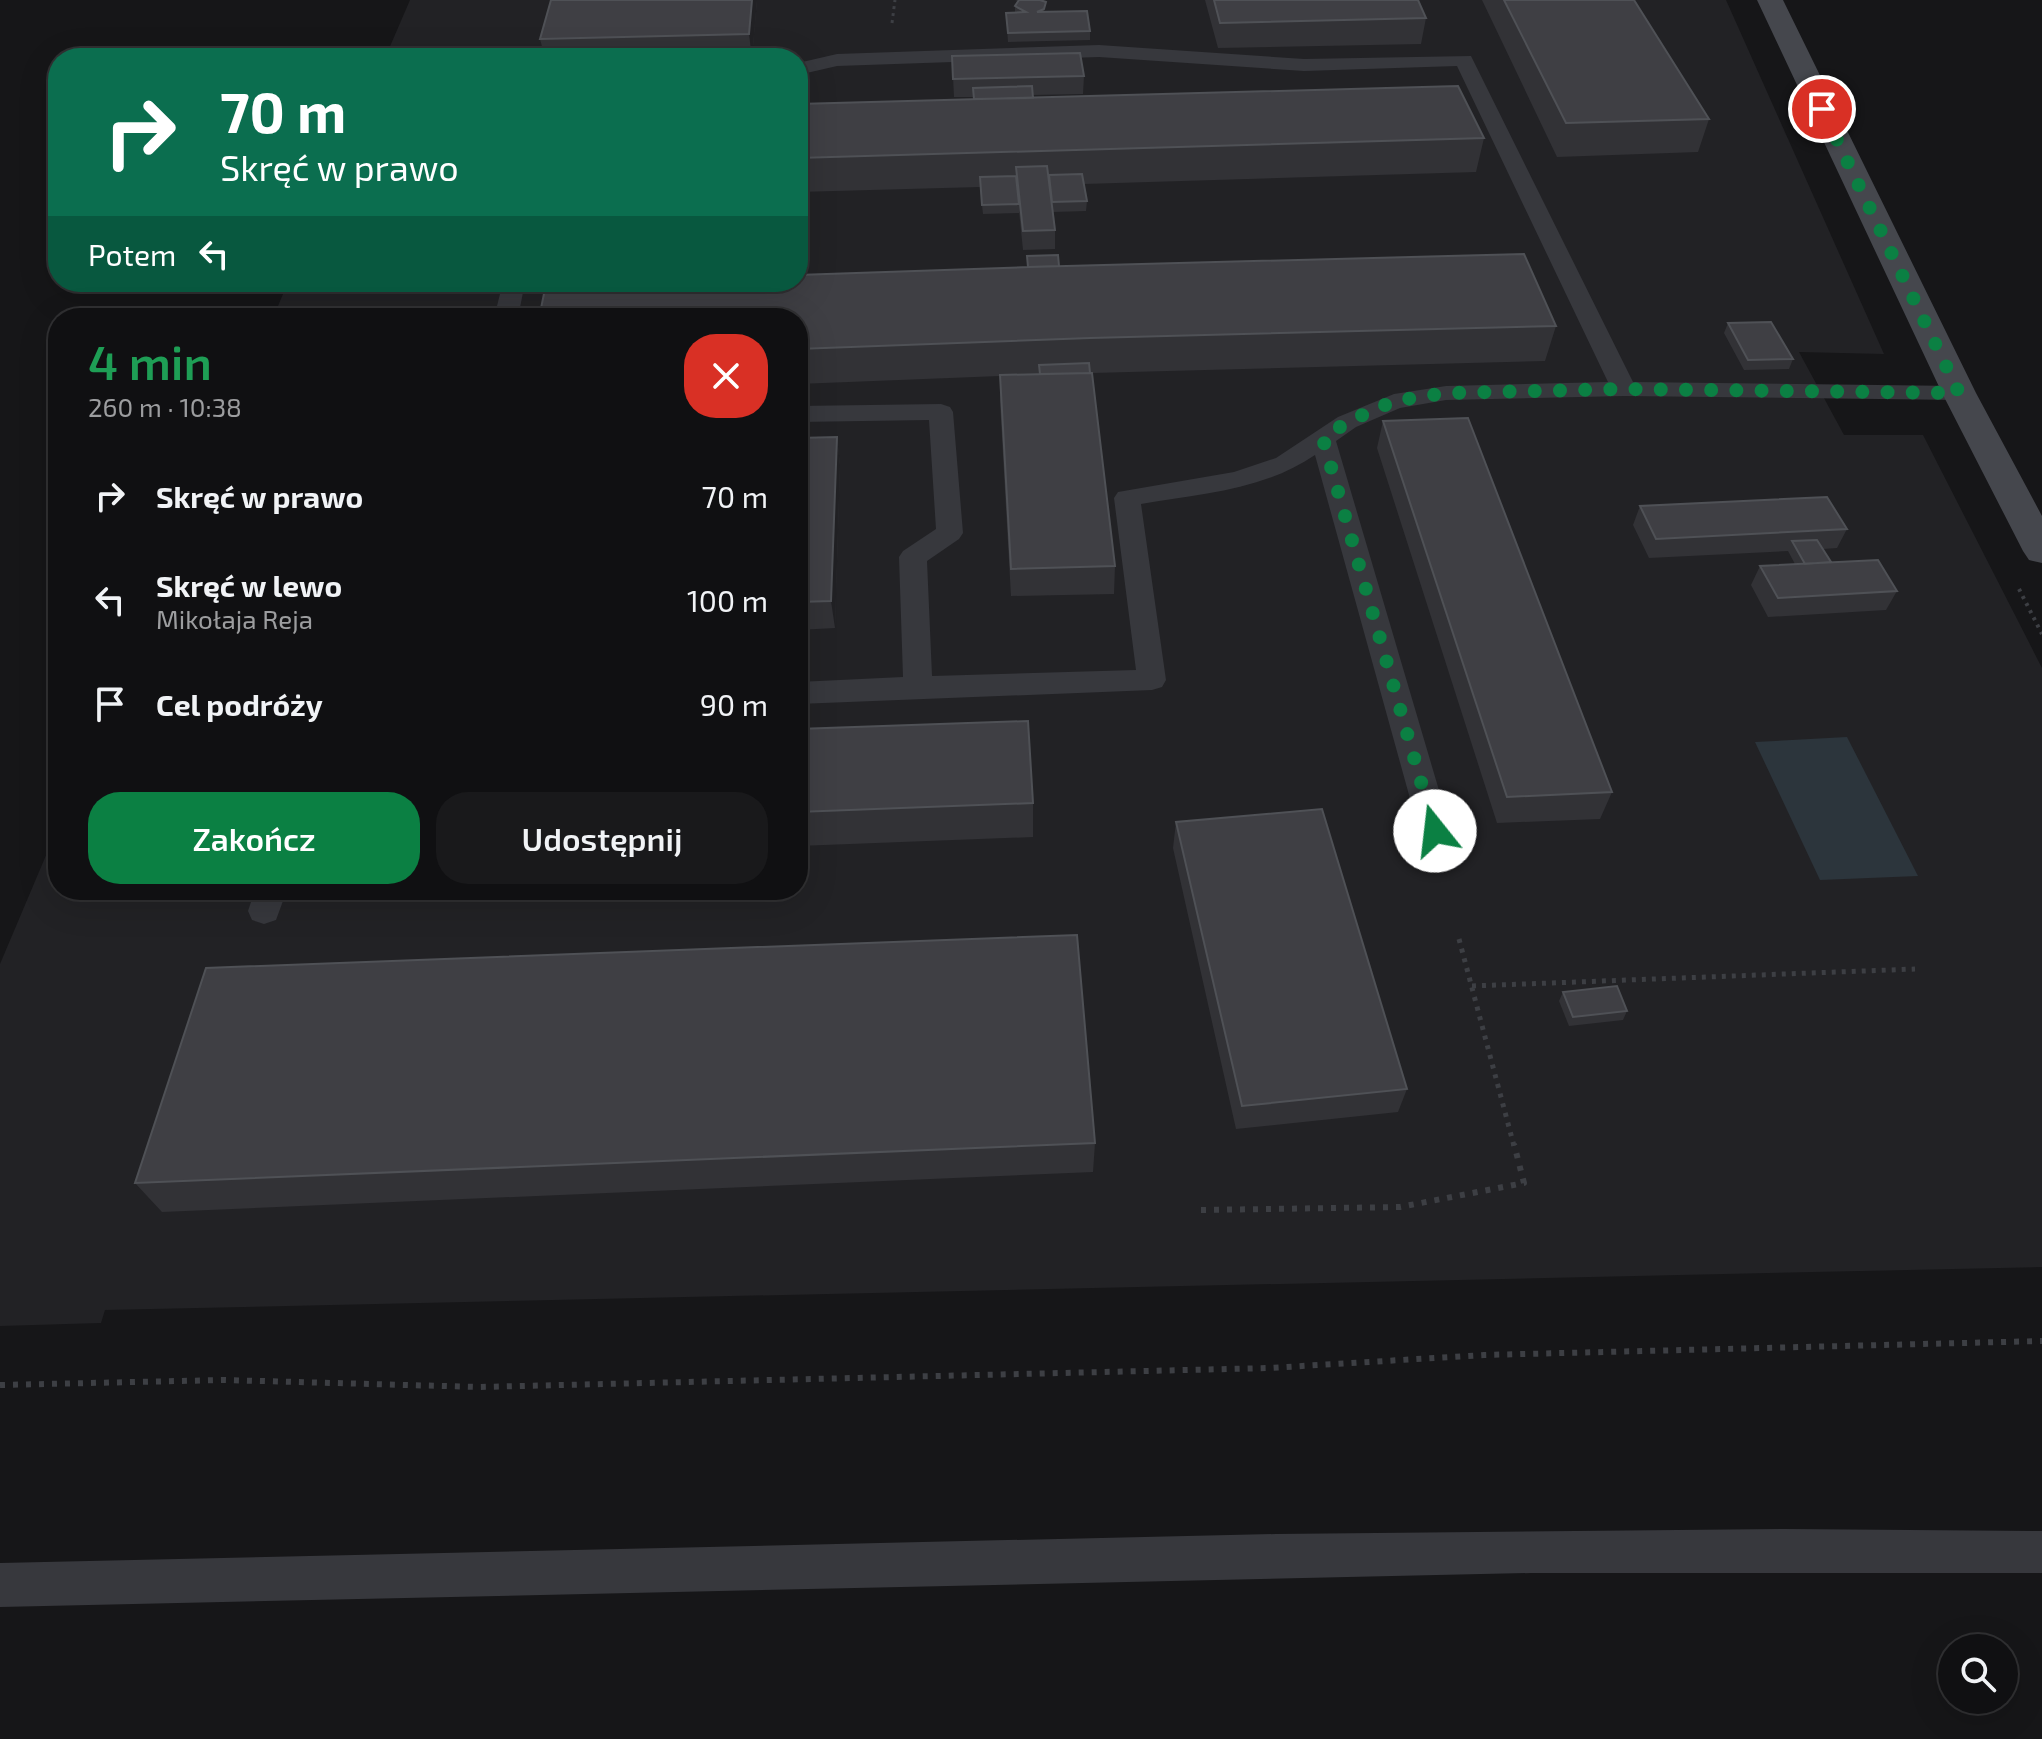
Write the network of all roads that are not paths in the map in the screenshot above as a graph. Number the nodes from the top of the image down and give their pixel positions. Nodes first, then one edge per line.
1 (1770, 0) edge
2 (808, 67) edge
3 (1624, 389) junction
4 (1959, 393) junction
5 (808, 414) edge
6 (1323, 439) junction
7 (2042, 551) edge
8 (918, 687) junction
9 (808, 692) edge
10 (1435, 831) dead end
11 (2042, 1552) edge
12 (0, 1585) edge

1 - 4 street
2 - 3 lane
3 - 4 lane
3 - 6 lane
4 - 7 street
5 - 8 lane
6 - 8 lane
6 - 10 lane
8 - 9 lane
11 - 12 lane

